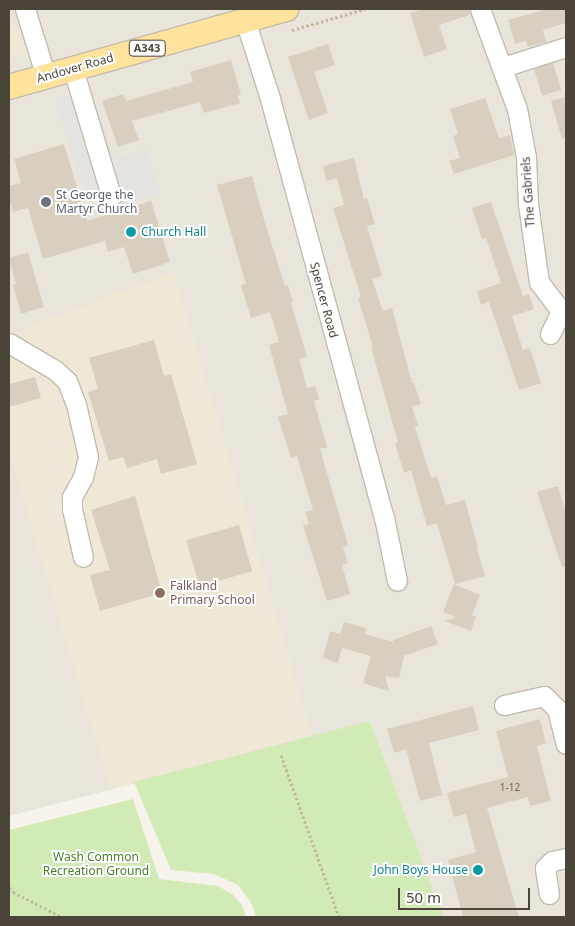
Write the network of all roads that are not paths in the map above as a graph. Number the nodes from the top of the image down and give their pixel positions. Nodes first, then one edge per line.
1 (25, 9) edge
2 (480, 9) edge
3 (245, 20) junction
4 (288, 20) edge
5 (566, 47) edge
6 (503, 67) junction
7 (73, 69) junction
8 (46, 77) junction
9 (9, 87) edge
10 (111, 196) dead end
11 (564, 312) edge
12 (550, 334) dead end
13 (9, 343) edge
14 (82, 557) dead end
15 (397, 581) dead end
16 (504, 705) dead end
17 (566, 744) edge
18 (566, 858) edge
19 (549, 894) dead end

1 - 8 street
2 - 6 street, The Gabriels
3 - 4 main road, Andover Road / A343
3 - 7 main road, Andover Road / A343
3 - 15 street, Spencer Road
5 - 6 street
6 - 11 street, The Gabriels
7 - 8 main road, Andover Road / A343
7 - 10 street
8 - 9 main road, Andover Road / A343
11 - 12 street, The Gabriels
13 - 14 street
16 - 17 street
18 - 19 street

